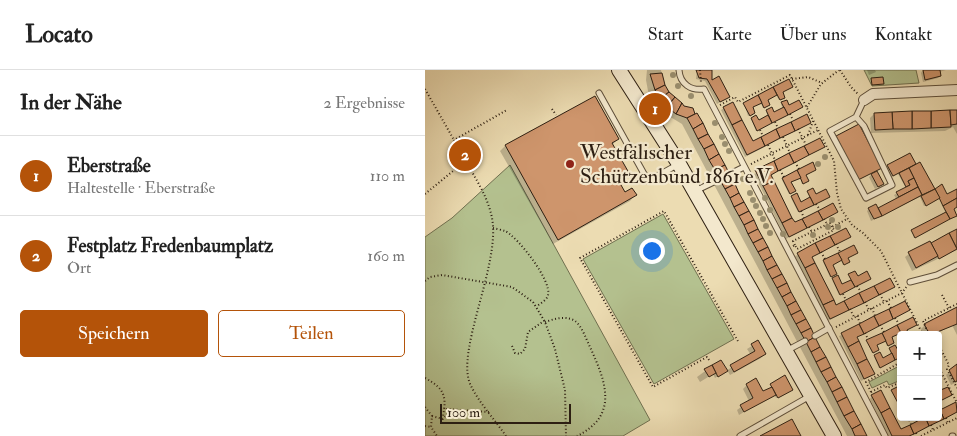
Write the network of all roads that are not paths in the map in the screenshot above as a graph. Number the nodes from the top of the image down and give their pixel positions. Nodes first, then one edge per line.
1 (619, 70) edge
2 (679, 70) edge
3 (957, 90) edge
4 (599, 93) dead end
5 (864, 100) joint
6 (856, 117) junction
7 (679, 164) junction
8 (745, 167) junction
9 (729, 174) dead end
10 (720, 179) dead end
11 (695, 192) junction
12 (957, 265) edge
13 (910, 282) dead end
14 (829, 329) junction
15 (815, 336) dead end
16 (805, 341) dead end
17 (785, 352) junction
18 (811, 396) junction
19 (740, 436) edge
20 (834, 436) edge
21 (885, 436) edge

1 - 7 street
2 - 8 lane
3 - 5 street
4 - 7 lane
5 - 6 lane
6 - 6 lane
7 - 11 street
8 - 9 lane
8 - 14 lane
10 - 11 lane
11 - 17 street
12 - 13 lane
14 - 15 lane
14 - 21 lane
16 - 17 lane
17 - 18 street
18 - 19 lane
18 - 20 street

